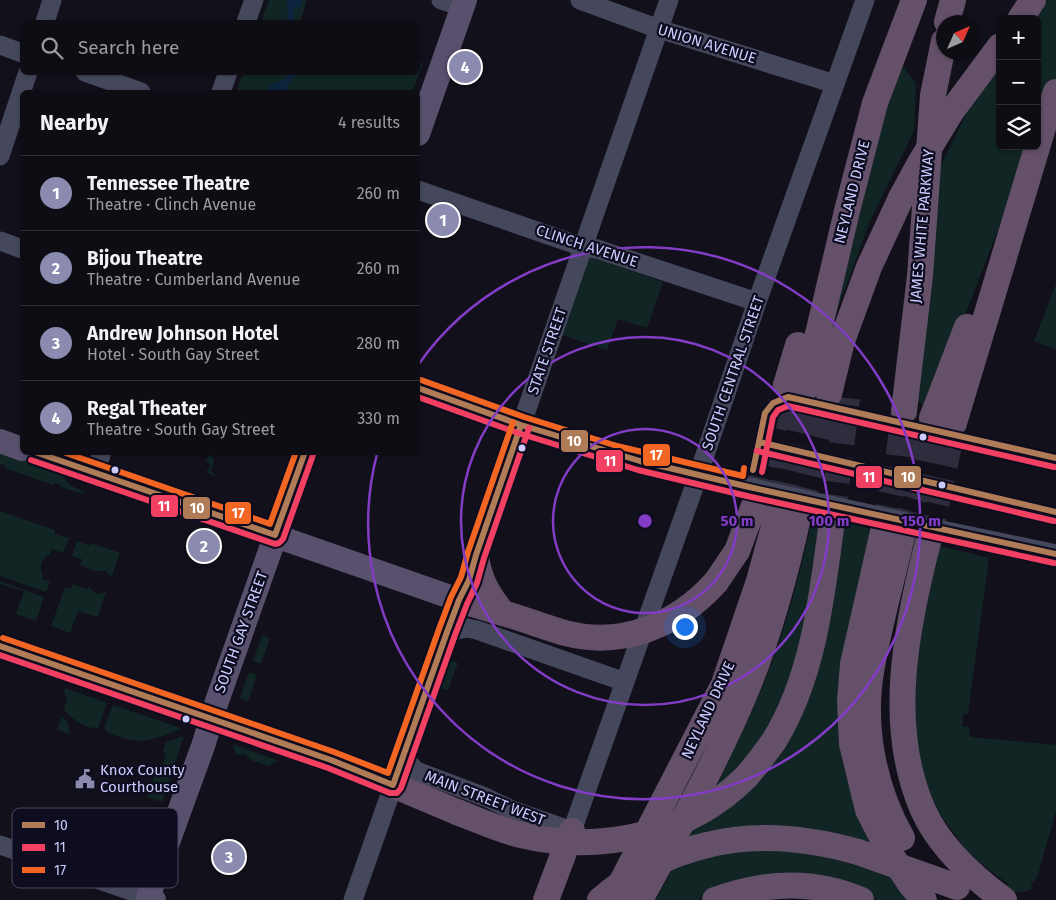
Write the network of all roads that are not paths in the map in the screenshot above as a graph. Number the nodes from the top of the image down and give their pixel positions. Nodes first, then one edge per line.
1 (52, 0) edge
2 (254, 0) edge
3 (580, 0) edge
4 (669, 0) edge
5 (865, 0) edge
6 (914, 0) edge
7 (953, 0) edge
8 (1033, 0) edge
9 (456, 2) edge
10 (949, 15) edge
11 (1023, 15) edge
12 (46, 20) edge
13 (247, 20) edge
14 (658, 29) junction
15 (0, 45) edge
16 (996, 51) edge
17 (20, 52) edge
18 (940, 60) edge
19 (27, 75) edge
20 (93, 75) edge
21 (227, 75) edge
22 (835, 84) junction
23 (22, 90) edge
24 (135, 90) edge
25 (222, 90) edge
26 (1056, 92) edge
27 (20, 96) edge
28 (420, 127) edge
29 (1041, 131) edge
30 (1034, 150) edge
31 (1035, 150) edge
32 (0, 156) edge
33 (420, 191) edge
34 (0, 241) edge
35 (583, 247) junction
36 (20, 248) edge
37 (757, 302) junction
38 (420, 389) edge
39 (904, 411) tunnel mouth
40 (521, 425) junction
41 (0, 441) edge
42 (20, 448) edge
43 (51, 455) edge
44 (304, 455) edge
45 (98, 463) edge
46 (778, 508) junction
47 (832, 520) tunnel mouth
48 (275, 535) junction
49 (935, 536) junction
50 (1056, 554) edge
51 (476, 555) junction
52 (459, 600) junction
53 (503, 613) junction
54 (447, 632) junction
55 (0, 646) edge
56 (625, 682) junction
57 (212, 718) junction
58 (404, 756) junction
59 (393, 785) junction
60 (178, 819) edge
61 (572, 831) junction
62 (0, 845) edge
63 (12, 849) edge
64 (123, 888) edge
65 (953, 894) edge
66 (151, 898) edge
67 (353, 900) edge
68 (546, 900) edge
69 (600, 900) edge
70 (612, 900) edge
71 (640, 900) edge
72 (716, 900) edge
73 (861, 900) edge
74 (924, 900) edge
75 (989, 900) edge
76 (1004, 900) edge

1 - 12 street
2 - 13 street
3 - 14 street, UNION AVENUE
4 - 14 street, STATE STREET
5 - 22 street, SOUTH CENTRAL STREET
6 - 16 highway, NEYLAND DRIVE, bridge
7 - 10 highway
8 - 11 highway
9 - 28 main road
14 - 22 street, UNION AVENUE
14 - 35 street, STATE STREET
15 - 17 street
18 - 39 highway, JAMES WHITE PARKWAY
19 - 23 street
20 - 24 street
21 - 25 street
22 - 37 street, SOUTH CENTRAL STREET
26 - 29 highway
27 - 32 street
30 - 31 highway
33 - 35 street, CLINCH AVENUE
34 - 36 street
35 - 37 street, CLINCH AVENUE
35 - 40 street, STATE STREET
37 - 56 street, SOUTH CENTRAL STREET
38 - 40 street
40 - 49 street, bridge
40 - 51 street, STATE STREET
41 - 42 main road
43 - 45 main road
44 - 48 main road, SOUTH GAY STREET
45 - 48 main road
46 - 53 highway, bridge
46 - 70 highway, NEYLAND DRIVE
46 - 71 highway, NEYLAND DRIVE
47 - 59 highway, bridge
48 - 52 main road
48 - 57 main road, SOUTH GAY STREET
49 - 50 street
49 - 76 highway
51 - 52 street, STATE STREET
51 - 53 highway
52 - 53 highway
52 - 54 street, STATE STREET
54 - 56 street
54 - 58 street, STATE STREET
55 - 57 main road
56 - 61 street, SOUTH CENTRAL STREET
57 - 59 main road
57 - 60 main road, SOUTH GAY STREET
58 - 59 street, STATE STREET
58 - 61 street, MAIN STREET WEST
59 - 67 street, STATE STREET
61 - 68 highway
62 - 63 street
64 - 66 street
65 - 69 highway, bridge
65 - 74 highway
65 - 75 highway
72 - 73 highway

